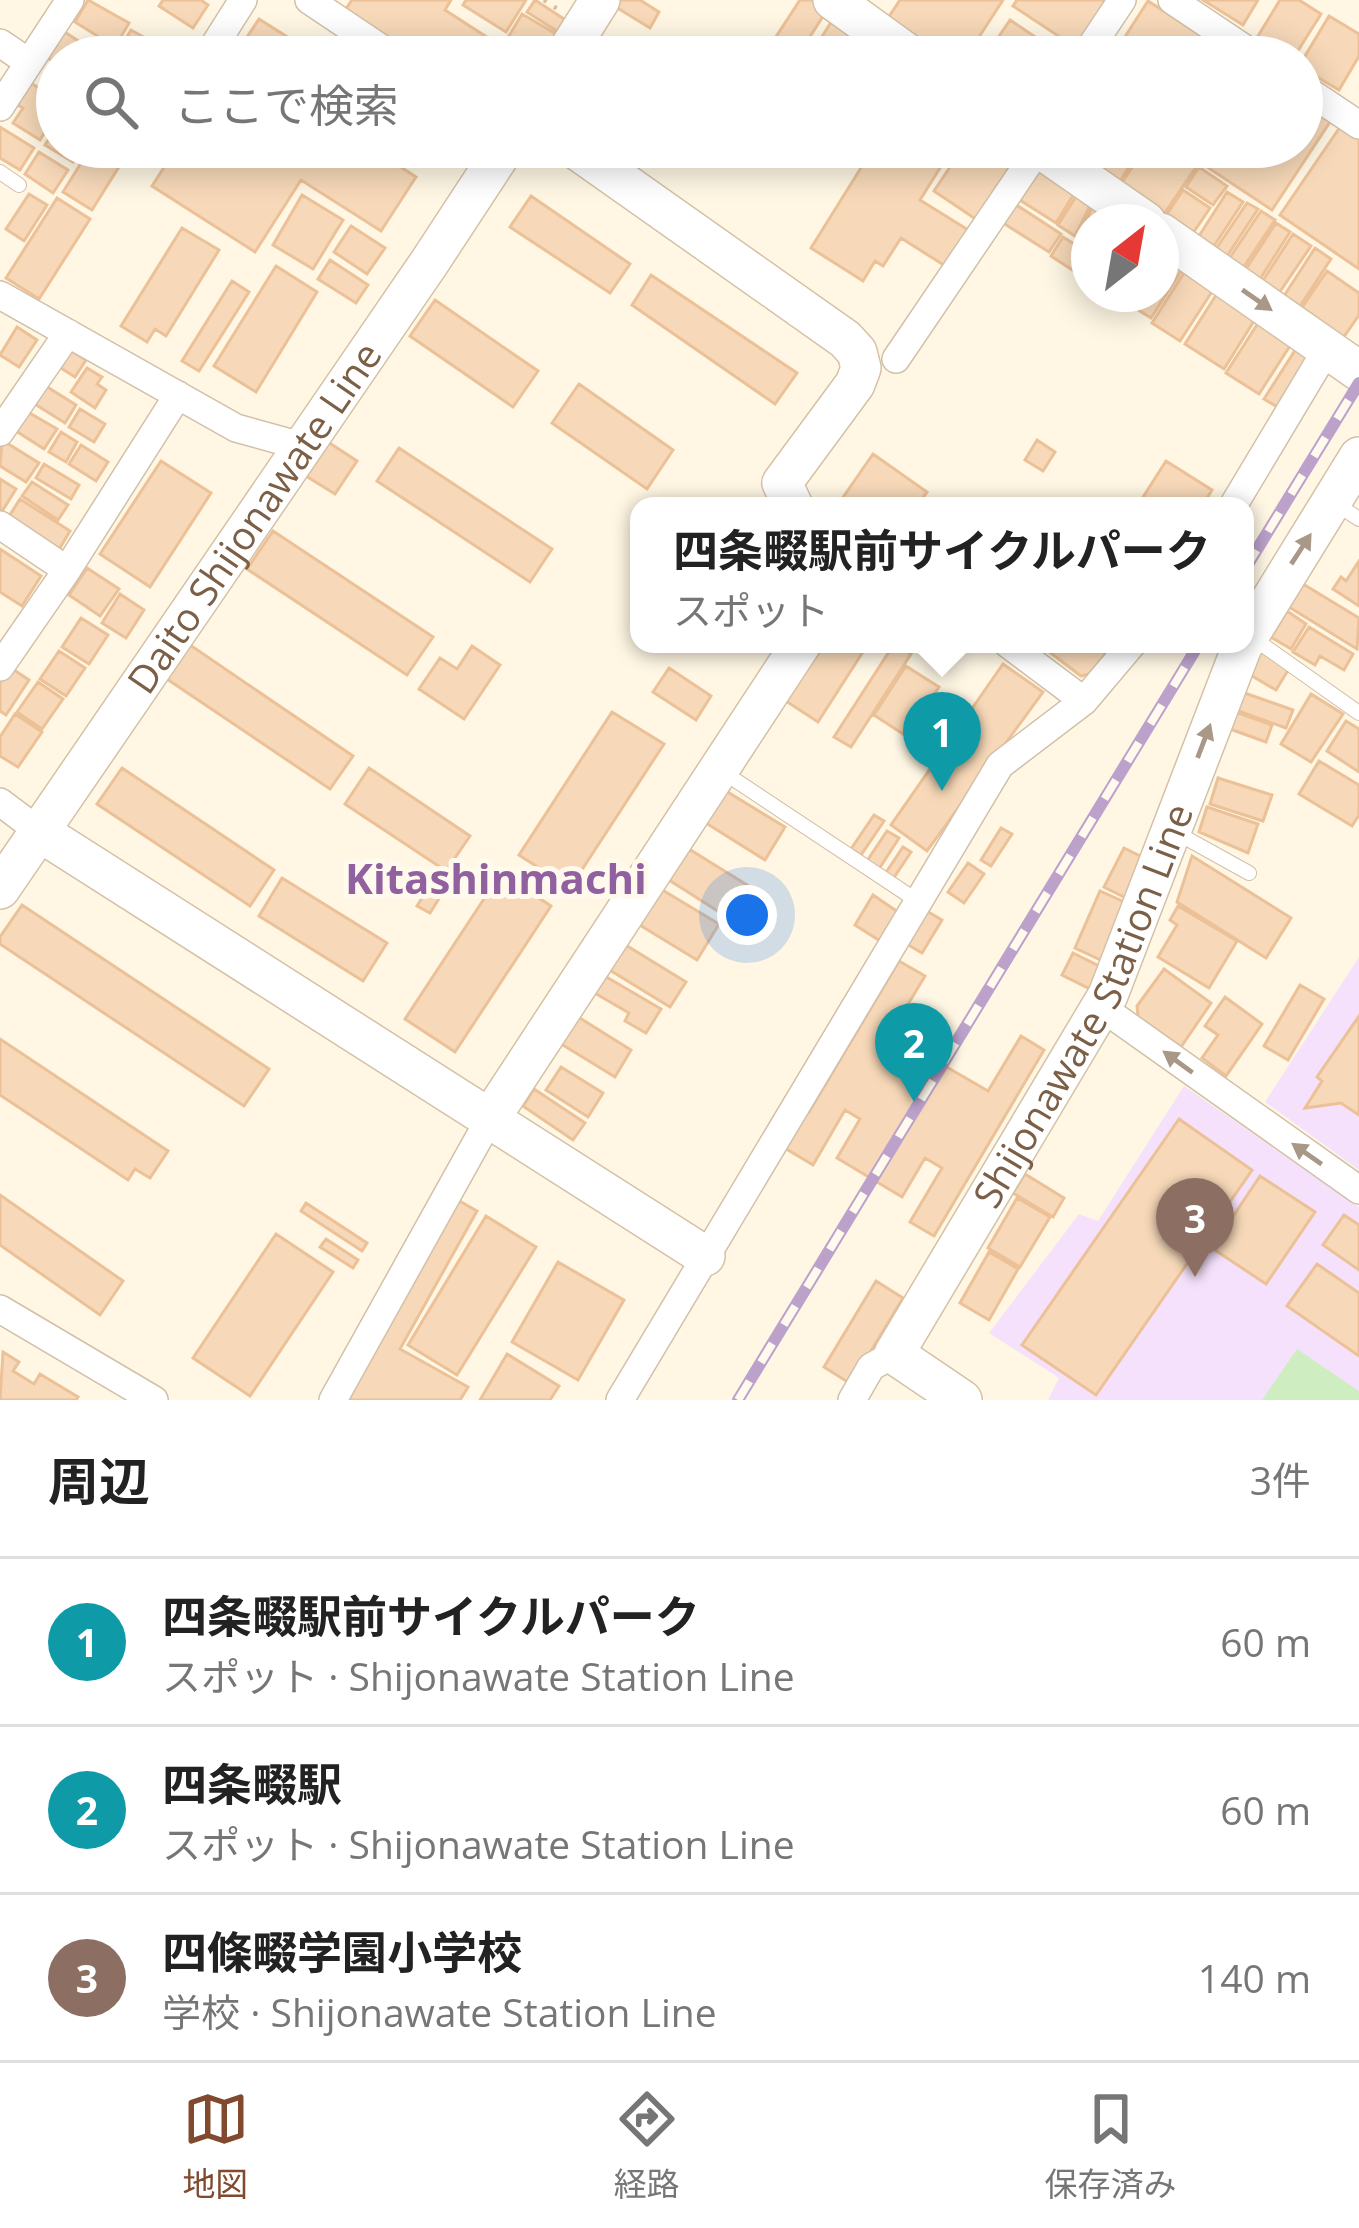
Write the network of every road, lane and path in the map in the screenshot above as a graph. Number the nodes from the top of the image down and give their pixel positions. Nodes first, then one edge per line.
1 (70, 0) edge
2 (243, 0) edge
3 (309, 0) edge
4 (600, 0) edge
5 (833, 0) edge
6 (1122, 0) edge
7 (1172, 0) edge
8 (46, 36) edge
9 (220, 36) edge
10 (363, 36) edge
11 (577, 36) edge
12 (883, 36) edge
13 (1098, 36) edge
14 (1226, 36) edge
15 (0, 43) edge
16 (36, 50) edge
17 (28, 62) junction
18 (1323, 101) edge
19 (0, 107) edge
20 (1359, 125) edge
21 (491, 168) edge
22 (603, 168) edge
23 (1025, 168) edge
24 (1069, 168) edge
25 (0, 172) edge
26 (19, 185) dead end
27 (1120, 204) edge
28 (1179, 246) edge
29 (0, 295) edge
30 (68, 333) junction
31 (896, 359) dead end
32 (1343, 360) edge
33 (178, 395) junction
34 (0, 432) edge
35 (302, 446) junction
36 (1359, 458) edge
37 (788, 497) edge
38 (1240, 497) edge
39 (1345, 510) edge
40 (0, 525) edge
41 (67, 570) junction
42 (1254, 629) edge
43 (1254, 645) edge
44 (795, 653) edge
45 (1020, 653) edge
46 (1124, 653) edge
47 (1241, 653) edge
48 (0, 667) edge
49 (1084, 701) junction
50 (1359, 712) edge
51 (717, 768) junction
52 (0, 802) edge
53 (1171, 829) junction
54 (40, 832) junction
55 (1249, 873) dead end
56 (0, 890) edge
57 (919, 902) junction
58 (1101, 1007) junction
59 (489, 1120) junction
60 (1359, 1190) edge
61 (705, 1256) junction
62 (0, 1309) edge
63 (894, 1354) junction
64 (154, 1400) edge
65 (333, 1400) edge
66 (620, 1400) edge
67 (852, 1400) edge
68 (962, 1400) edge

1 - 8 street
2 - 9 street
3 - 10 street
4 - 11 main road
5 - 12 main road
6 - 13 street
7 - 14 street
15 - 17 street
16 - 17 street
17 - 19 street
18 - 20 street
21 - 35 main road, Daito Shijonawate Line
22 - 37 main road
23 - 31 street
24 - 27 main road
25 - 26 lane
28 -> 32 main road
29 - 30 street
30 - 33 street
30 - 34 street
32 - 38 street
33 - 35 street
33 - 41 street
35 - 54 main road, Daito Shijonawate Line
36 - 39 main road, Shijonawate Station Line
42 -> 39 main road, Shijonawate Station Line
40 - 41 street
41 - 48 street
43 - 50 lane
44 - 51 main road
45 - 49 street
46 - 49 street
53 -> 47 main road, Shijonawate Station Line
49 - 57 street
51 - 57 lane
51 - 59 main road
52 - 54 street
53 - 55 lane
53 - 58 main road, Shijonawate Station Line
54 - 56 main road, Daito Shijonawate Line
54 - 59 main road
57 - 61 street
60 -> 58 street
58 - 63 main road, Shijonawate Station Line
59 - 61 main road
59 - 65 street
61 - 66 street
62 - 64 street
63 - 67 street
63 - 68 main road

